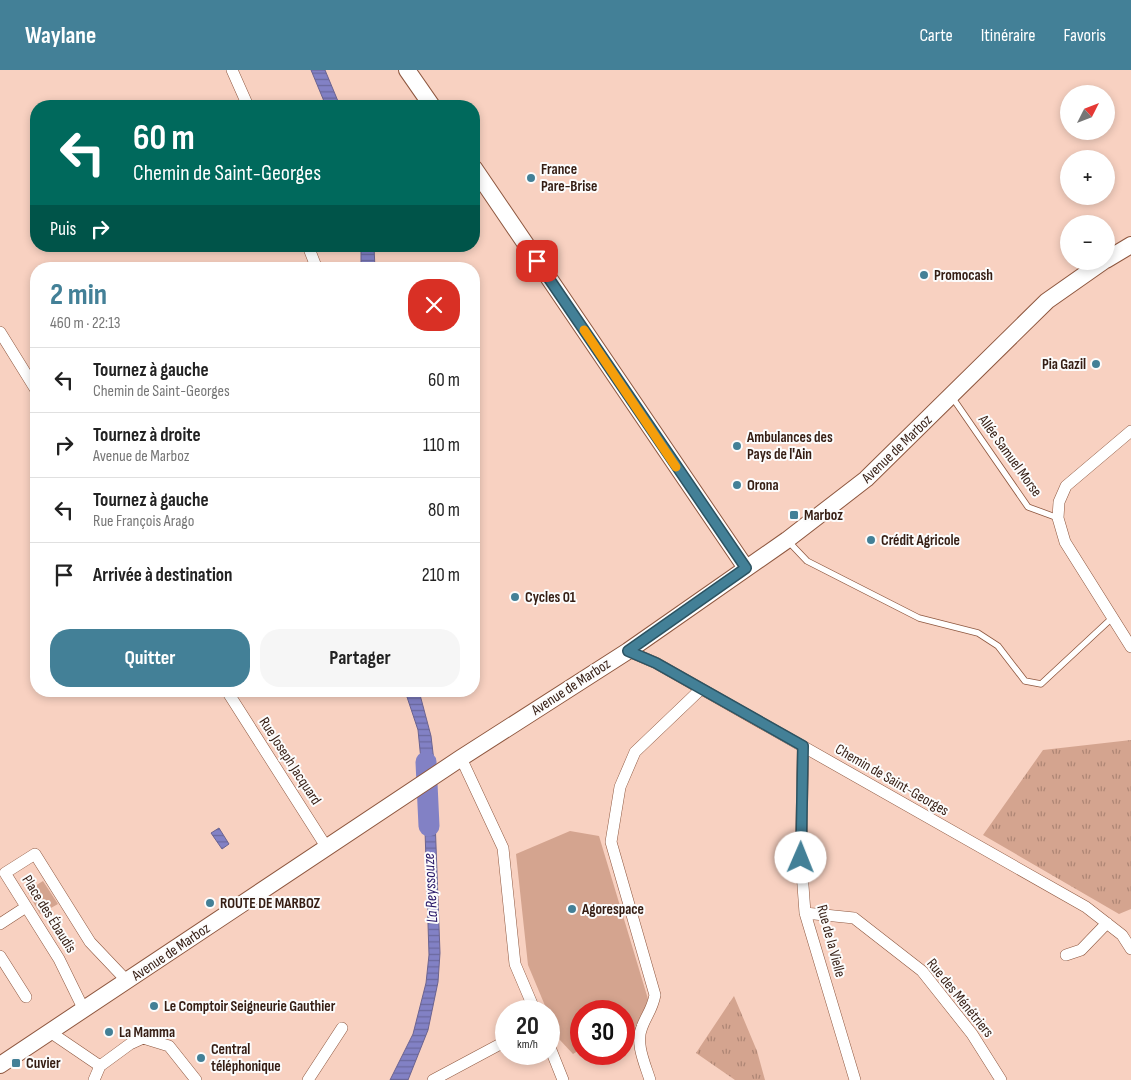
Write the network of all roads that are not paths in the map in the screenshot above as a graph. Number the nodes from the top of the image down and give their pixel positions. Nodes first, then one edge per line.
1 (232, 70) edge
2 (408, 70) edge
3 (245, 100) edge
4 (428, 100) edge
5 (480, 177) edge
6 (1131, 245) edge
7 (1115, 254) edge
8 (1091, 270) edge
9 (0, 332) edge
10 (30, 380) edge
11 (951, 396) junction
12 (1131, 431) edge
13 (1058, 518) junction
14 (787, 540) junction
15 (746, 568) junction
16 (1113, 617) junction
17 (1131, 646) edge
18 (628, 651) junction
19 (701, 689) junction
20 (231, 697) edge
21 (803, 746) junction
22 (460, 758) junction
23 (328, 848) junction
24 (3, 875) edge
25 (26, 907) junction
26 (805, 913) junction
27 (1107, 923) junction
28 (0, 924) edge
29 (1127, 932) edge
30 (1131, 950) edge
31 (1066, 955) dead end
32 (0, 956) edge
33 (127, 981) junction
34 (26, 997) dead end
35 (530, 1000) edge
36 (84, 1010) junction
37 (342, 1028) dead end
38 (50, 1032) junction
39 (495, 1047) edge
40 (557, 1065) edge
41 (0, 1066) edge
42 (100, 1066) junction
43 (94, 1080) edge
44 (196, 1080) edge
45 (308, 1080) edge
46 (433, 1080) edge
47 (563, 1080) edge
48 (650, 1080) edge
49 (855, 1080) edge
50 (1001, 1080) edge

1 - 3 street
2 - 4 main road
5 - 15 main road
6 - 7 main road, Avenue de Marboz
8 - 11 main road, Avenue de Marboz
9 - 10 street
11 - 13 lane, Allée Samuel Morse
11 - 14 main road, Avenue de Marboz
12 - 13 street
13 - 16 street
14 - 15 main road, Avenue de Marboz
14 - 16 lane
15 - 18 main road, Avenue de Marboz
16 - 17 street
18 - 19 street, Chemin de Saint-Georges
18 - 22 main road, Avenue de Marboz
19 - 21 street, Chemin de Saint-Georges
19 - 48 street
20 - 23 street, Rue Joseph Jacquard
21 - 26 street, Rue de la Vielle
21 - 27 street, Chemin de Saint-Georges
22 - 23 main road, Avenue de Marboz
22 - 35 street
23 - 33 main road, Avenue de Marboz
24 - 25 street, Place des Ébaudis
24 - 33 street, Place des Ébaudis
25 - 28 street
25 - 36 street, Place des Ébaudis
26 - 49 street, Rue de la Vielle
26 - 50 street, Rue des Ménétriers
27 - 29 street, Chemin de Saint-Georges
27 - 31 street
29 - 30 street, Chemin de Saint-Georges
32 - 34 street
33 - 36 main road, Avenue de Marboz
36 - 38 main road, Avenue de Marboz
37 - 45 street
38 - 41 main road, Avenue de Marboz
38 - 42 street
39 - 46 street
40 - 47 street
42 - 43 street
42 - 44 street

